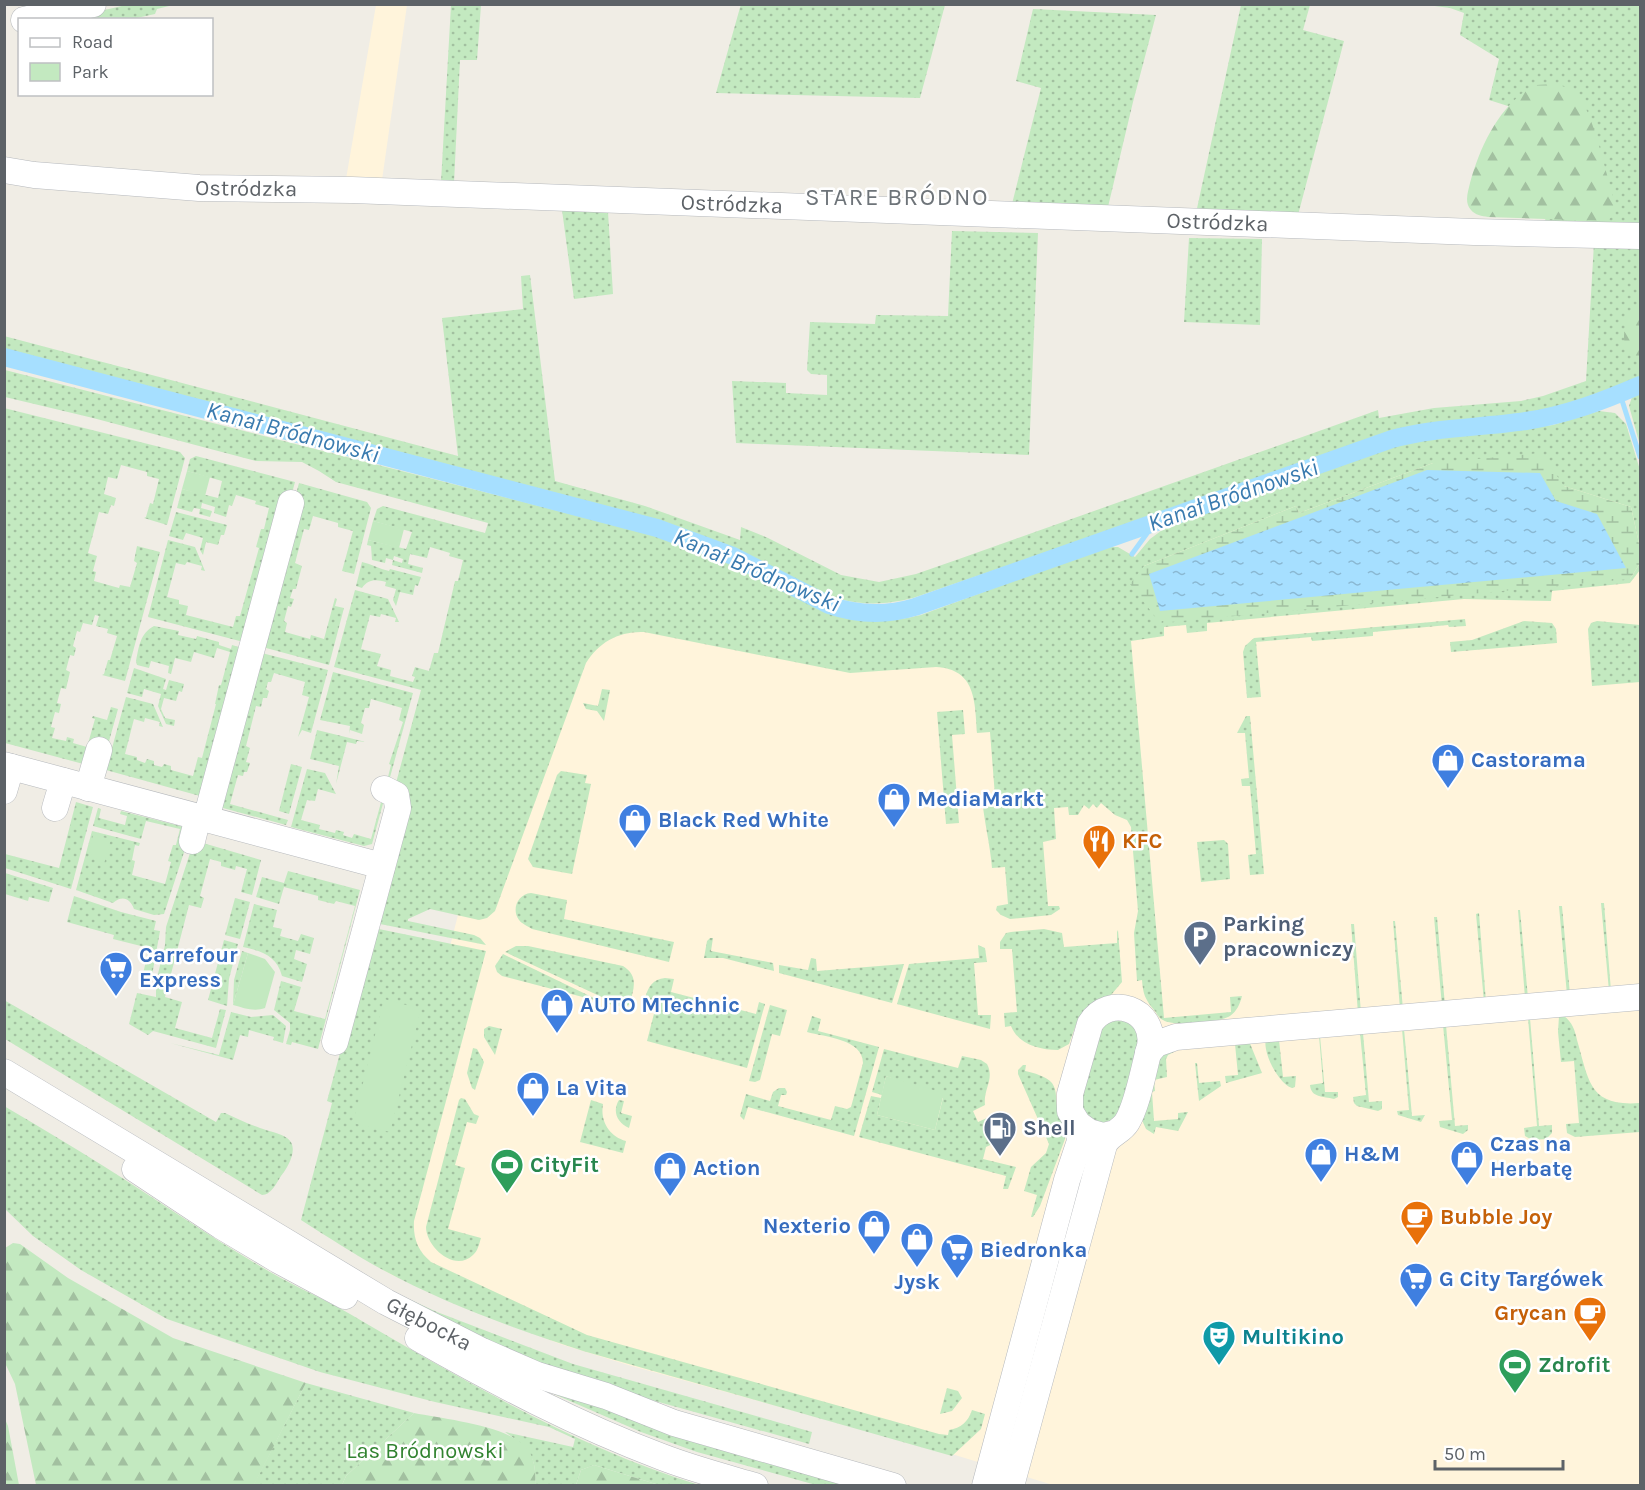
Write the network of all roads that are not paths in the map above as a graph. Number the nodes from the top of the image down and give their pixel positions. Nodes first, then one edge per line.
1 (93, 4) edge
2 (33, 18) edge
3 (4, 170) edge
4 (1641, 236) edge
5 (291, 503) dead end
6 (99, 750) dead end
7 (7, 774) edge
8 (63, 781) junction
9 (88, 788) junction
10 (384, 789) dead end
11 (55, 808) dead end
12 (199, 826) junction
13 (382, 866) junction
14 (1641, 997) edge
15 (1148, 1024) junction
16 (1176, 1037) junction
17 (335, 1042) dead end
18 (1148, 1053) junction
19 (4, 1072) edge
20 (4, 1090) edge
21 (1078, 1124) junction
22 (1115, 1133) junction
23 (755, 1485) edge
24 (893, 1485) edge
25 (985, 1485) edge
26 (1011, 1485) edge

1 - 2 street
3 - 4 street, Ostródzka
5 - 12 street
6 - 9 street
7 - 8 street
8 - 9 street
8 - 11 street
9 - 12 street
10 - 13 street
12 - 13 street
13 - 17 street
14 - 16 street
15 - 16 street
15 - 18 street
15 - 21 street
16 - 18 street
18 - 22 street
19 - 24 street, Głębocka
20 - 23 street, Głębocka
21 - 22 street
21 - 25 street
22 - 26 street

